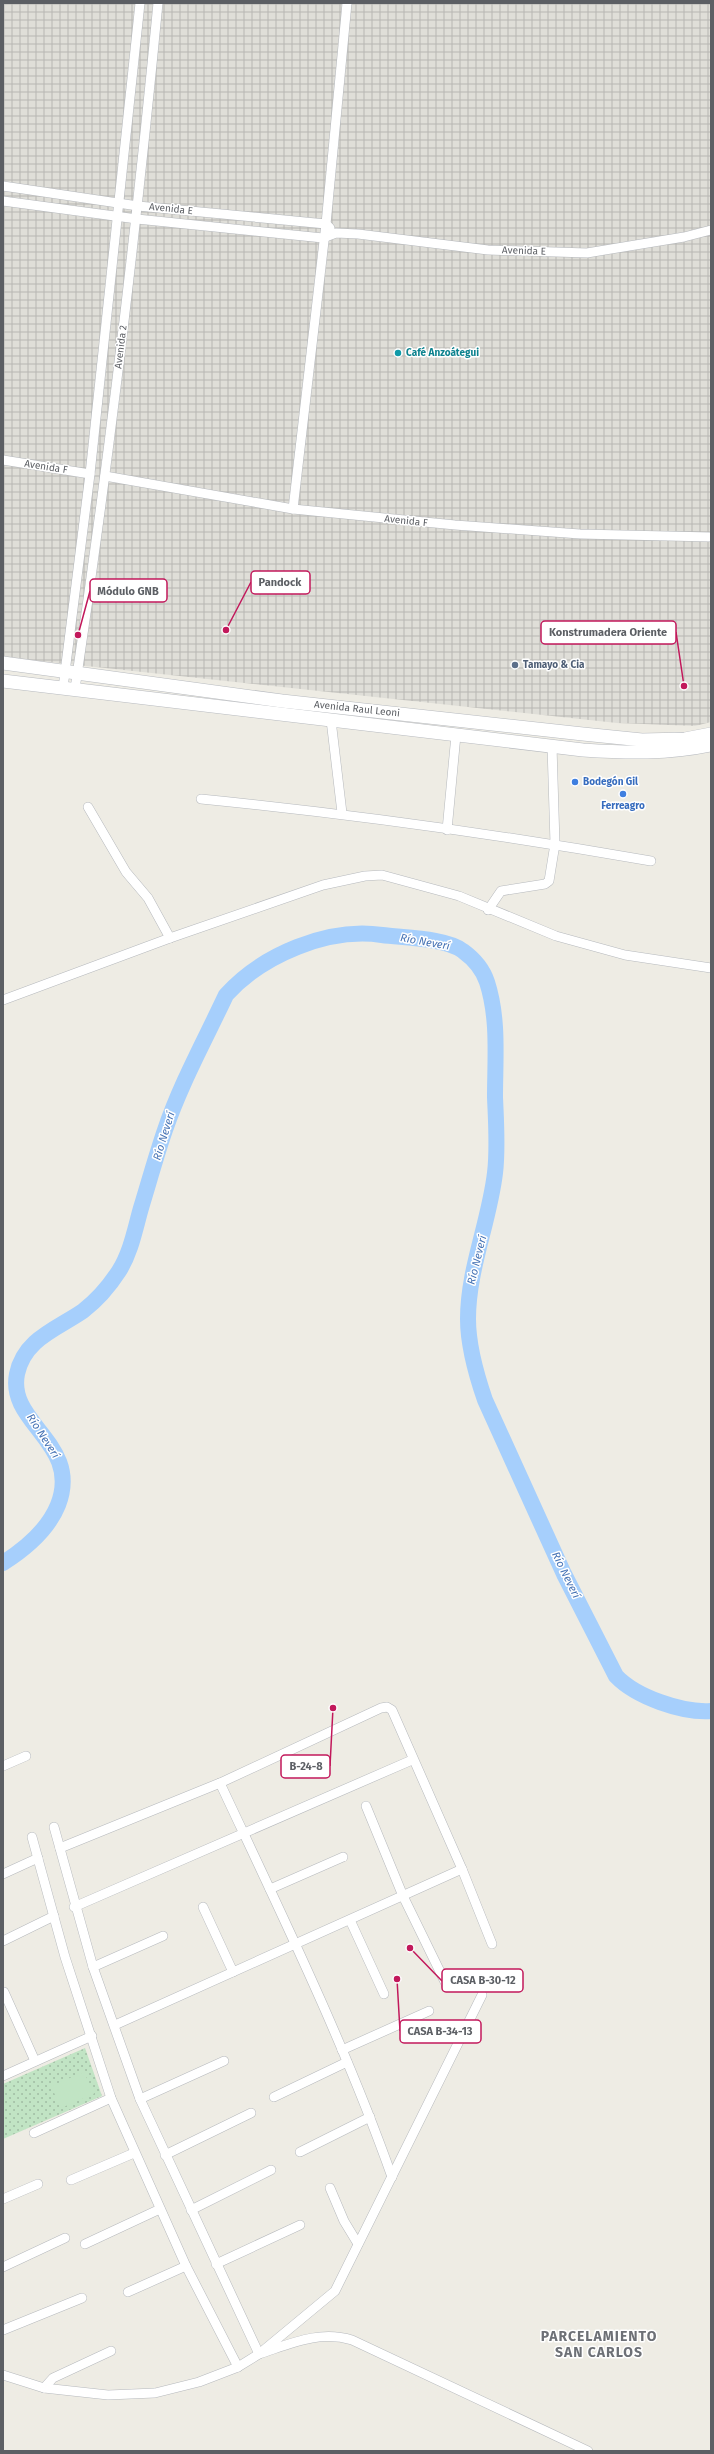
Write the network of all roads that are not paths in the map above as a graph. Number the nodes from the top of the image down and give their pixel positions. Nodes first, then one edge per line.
1 (140, 3) edge
2 (158, 3) edge
3 (347, 3) edge
4 (3, 186) edge
5 (3, 200) edge
6 (120, 203) junction
7 (138, 206) junction
8 (119, 216) junction
9 (136, 219) junction
10 (326, 224) junction
11 (711, 230) edge
12 (336, 233) junction
13 (323, 238) junction
14 (3, 460) edge
15 (90, 474) junction
16 (105, 476) junction
17 (293, 509) junction
18 (711, 536) edge
19 (3, 663) edge
20 (71, 671) junction
21 (3, 681) edge
22 (69, 689) junction
23 (331, 720) junction
24 (711, 734) edge
25 (456, 735) junction
26 (711, 745) edge
27 (552, 746) junction
28 (201, 799) dead end
29 (88, 807) dead end
30 (342, 813) junction
31 (447, 830) junction
32 (555, 844) junction
33 (651, 861) dead end
34 (488, 910) junction
35 (170, 938) junction
36 (711, 968) edge
37 (3, 1000) edge
38 (26, 1756) dead end
39 (412, 1760) junction
40 (3, 1766) edge
41 (220, 1783) junction
42 (366, 1806) dead end
43 (54, 1827) dead end
44 (244, 1834) junction
45 (32, 1837) dead end
46 (60, 1848) junction
47 (343, 1857) dead end
48 (38, 1858) junction
49 (462, 1869) junction
50 (3, 1874) edge
51 (270, 1889) junction
52 (404, 1896) junction
53 (74, 1907) junction
54 (203, 1907) dead end
55 (54, 1916) junction
56 (350, 1920) junction
57 (163, 1936) dead end
58 (3, 1941) edge
59 (295, 1944) junction
60 (492, 1944) dead end
61 (92, 1967) junction
62 (233, 1972) junction
63 (447, 1986) dead end
64 (4, 1992) edge
65 (384, 1994) dead end
66 (482, 1995) dead end
67 (429, 2011) dead end
68 (115, 2024) junction
69 (92, 2036) junction
70 (342, 2050) junction
71 (35, 2061) junction
72 (224, 2061) dead end
73 (347, 2062) junction
74 (3, 2076) edge
75 (274, 2097) dead end
76 (111, 2098) junction
77 (140, 2099) junction
78 (251, 2113) dead end
79 (370, 2117) junction
80 (34, 2133) dead end
81 (300, 2152) dead end
82 (134, 2153) junction
83 (165, 2155) junction
84 (271, 2170) dead end
85 (392, 2177) junction
86 (71, 2180) dead end
87 (38, 2184) dead end
88 (330, 2188) dead end
89 (3, 2199) edge
90 (160, 2209) junction
91 (191, 2210) junction
92 (300, 2226) dead end
93 (65, 2238) dead end
94 (85, 2244) dead end
95 (358, 2244) junction
96 (216, 2264) junction
97 (186, 2266) junction
98 (3, 2267) edge
99 (128, 2292) dead end
100 (82, 2298) dead end
101 (3, 2330) edge
102 (111, 2352) dead end
103 (259, 2354) junction
104 (238, 2367) junction
105 (3, 2375) edge
106 (44, 2388) junction
107 (588, 2451) edge

1 - 6 street, Avenida 2
2 - 7 street, Avenida 2
3 - 10 street
4 - 6 street, Avenida E
5 - 8 street, Avenida E
6 - 7 street, Avenida E
6 - 8 street, Avenida 2
7 - 9 street, Avenida 2
7 - 10 street, Avenida E
8 - 9 street, Avenida E
8 - 15 street, Avenida 2
9 - 13 street, Avenida E
9 - 16 street, Avenida 2
10 - 12 street
10 - 13 street
11 - 12 street, Avenida E
12 - 13 street, Avenida E
13 - 17 street
14 - 15 street, Avenida F
15 - 20 street, Avenida 2
16 - 17 street, Avenida F
16 - 20 street, Avenida 2
17 - 18 street, Avenida F
19 - 20 main road, Avenida Raul Leoni
20 - 22 street, Avenida 2
20 - 22 street, Avenida 2
20 - 24 main road, Avenida Raul Leoni
21 - 22 main road, Avenida Raul Leoni
22 - 23 main road, Avenida Raul Leoni
23 - 25 main road, Avenida Raul Leoni
23 - 30 street
25 - 27 main road, Avenida Raul Leoni
25 - 31 street
26 - 27 main road, Avenida Raul Leoni
27 - 32 street
28 - 30 street
29 - 35 street
30 - 31 street
31 - 32 street
32 - 33 street
32 - 34 street
34 - 35 street
34 - 36 street
35 - 37 street
38 - 40 street
39 - 41 street
39 - 44 street
39 - 49 street
41 - 44 street
41 - 46 street
42 - 52 street
43 - 46 street
44 - 51 street
44 - 53 street
45 - 48 street
46 - 53 street
47 - 51 street
48 - 50 street
48 - 55 street
49 - 52 street
49 - 60 street
51 - 59 street
52 - 56 street
52 - 63 street
53 - 61 street
54 - 62 street
55 - 58 street
55 - 69 street
56 - 59 street
56 - 65 street
57 - 61 street
59 - 62 street
59 - 70 street
61 - 68 street
62 - 68 street
64 - 71 street
66 - 85 street
67 - 70 street
68 - 77 street
69 - 71 street
69 - 76 street
70 - 73 street
71 - 74 street
72 - 77 street
73 - 75 street
73 - 79 street
76 - 80 street
76 - 82 street
77 - 83 street
78 - 83 street
79 - 81 street
79 - 85 street
82 - 86 street
82 - 90 street
83 - 91 street
84 - 91 street
85 - 95 street
87 - 89 street
88 - 95 street
90 - 94 street
90 - 97 street
91 - 96 street
92 - 96 street
93 - 98 street
95 - 103 street
96 - 103 street
97 - 99 street
97 - 104 street
100 - 101 street
102 - 106 street
103 - 104 street
103 - 107 street
104 - 106 street
105 - 106 street

